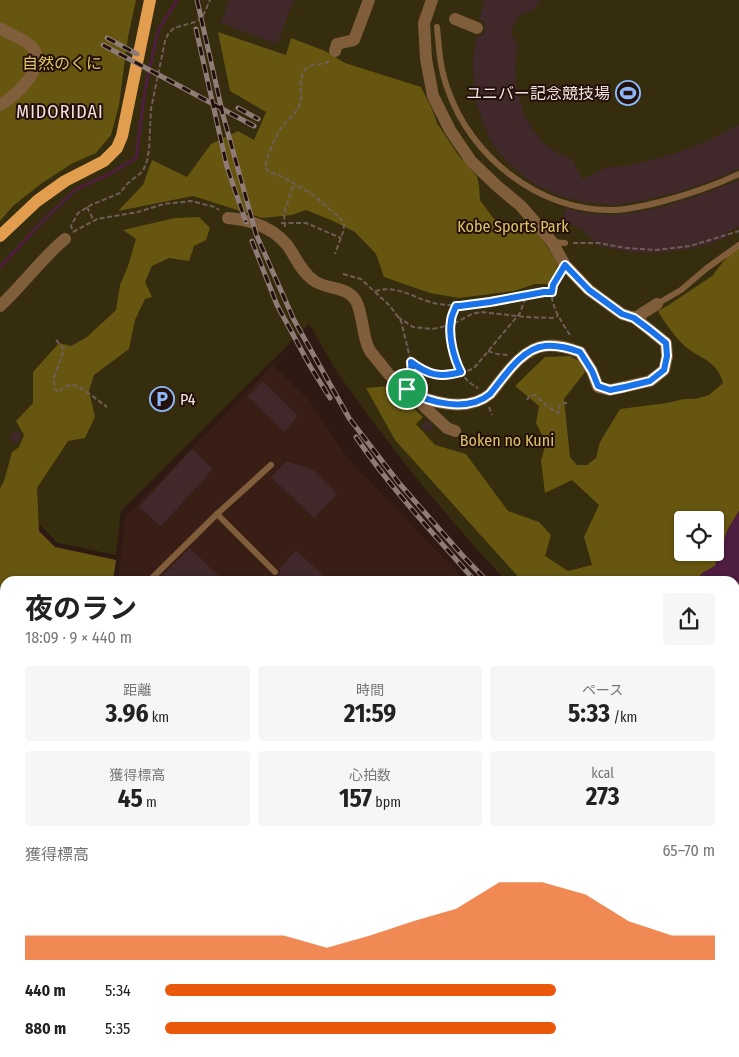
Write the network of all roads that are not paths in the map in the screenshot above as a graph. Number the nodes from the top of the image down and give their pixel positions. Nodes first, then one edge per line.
1 (150, 0) edge
2 (369, 0) edge
3 (432, 0) edge
4 (455, 19) dead end
5 (437, 27) dead end
6 (478, 28) dead end
7 (2, 31) edge
8 (335, 51) road end
9 (0, 105) edge
10 (739, 174) edge
11 (228, 218) road end
12 (0, 236) edge
13 (65, 239) dead end
14 (552, 242) junction
15 (565, 243) road end
16 (739, 245) edge
17 (657, 304) joint
18 (0, 306) edge
19 (634, 318) junction
20 (407, 389) junction
21 (455, 431) dead end
22 (271, 465) dead end
23 (217, 514) junction
24 (275, 572) dead end
25 (157, 576) edge

1 - 12 main road
2 - 8 street
3 - 14 street
4 - 6 street
5 - 10 lane
7 - 9 street
11 - 20 street
13 - 18 street
14 - 15 lane
14 - 19 street
16 - 17 lane
17 - 19 street
19 - 20 street
20 - 21 street
22 - 23 lane
23 - 24 lane
23 - 25 lane

